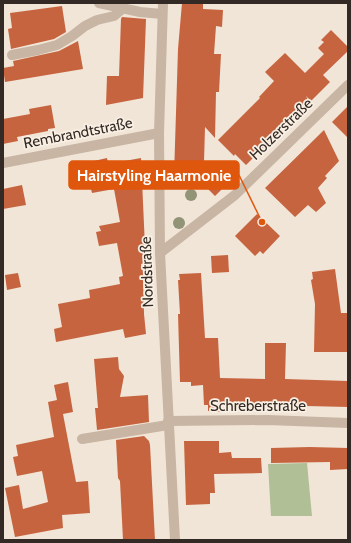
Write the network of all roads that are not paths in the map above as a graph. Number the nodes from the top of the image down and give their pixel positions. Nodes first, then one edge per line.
1 (99, 3) edge
2 (163, 3) edge
3 (122, 9) junction
4 (162, 14) junction
5 (12, 55) dead end
6 (348, 85) edge
7 (159, 133) junction
8 (3, 162) edge
9 (160, 254) junction
10 (168, 423) junction
11 (348, 423) edge
12 (82, 439) dead end
13 (174, 540) edge

1 - 3 street
2 - 4 street, Nordstraße
3 - 4 street
3 - 5 street
4 - 7 street, Nordstraße
6 - 9 street, Holzerstraße
7 - 8 street, Rembrandtstraße
7 - 9 street, Nordstraße
9 - 10 street, Nordstraße
10 - 11 street, Schreberstraße
10 - 12 street, Schreberstraße
10 - 13 street, Nordstraße

